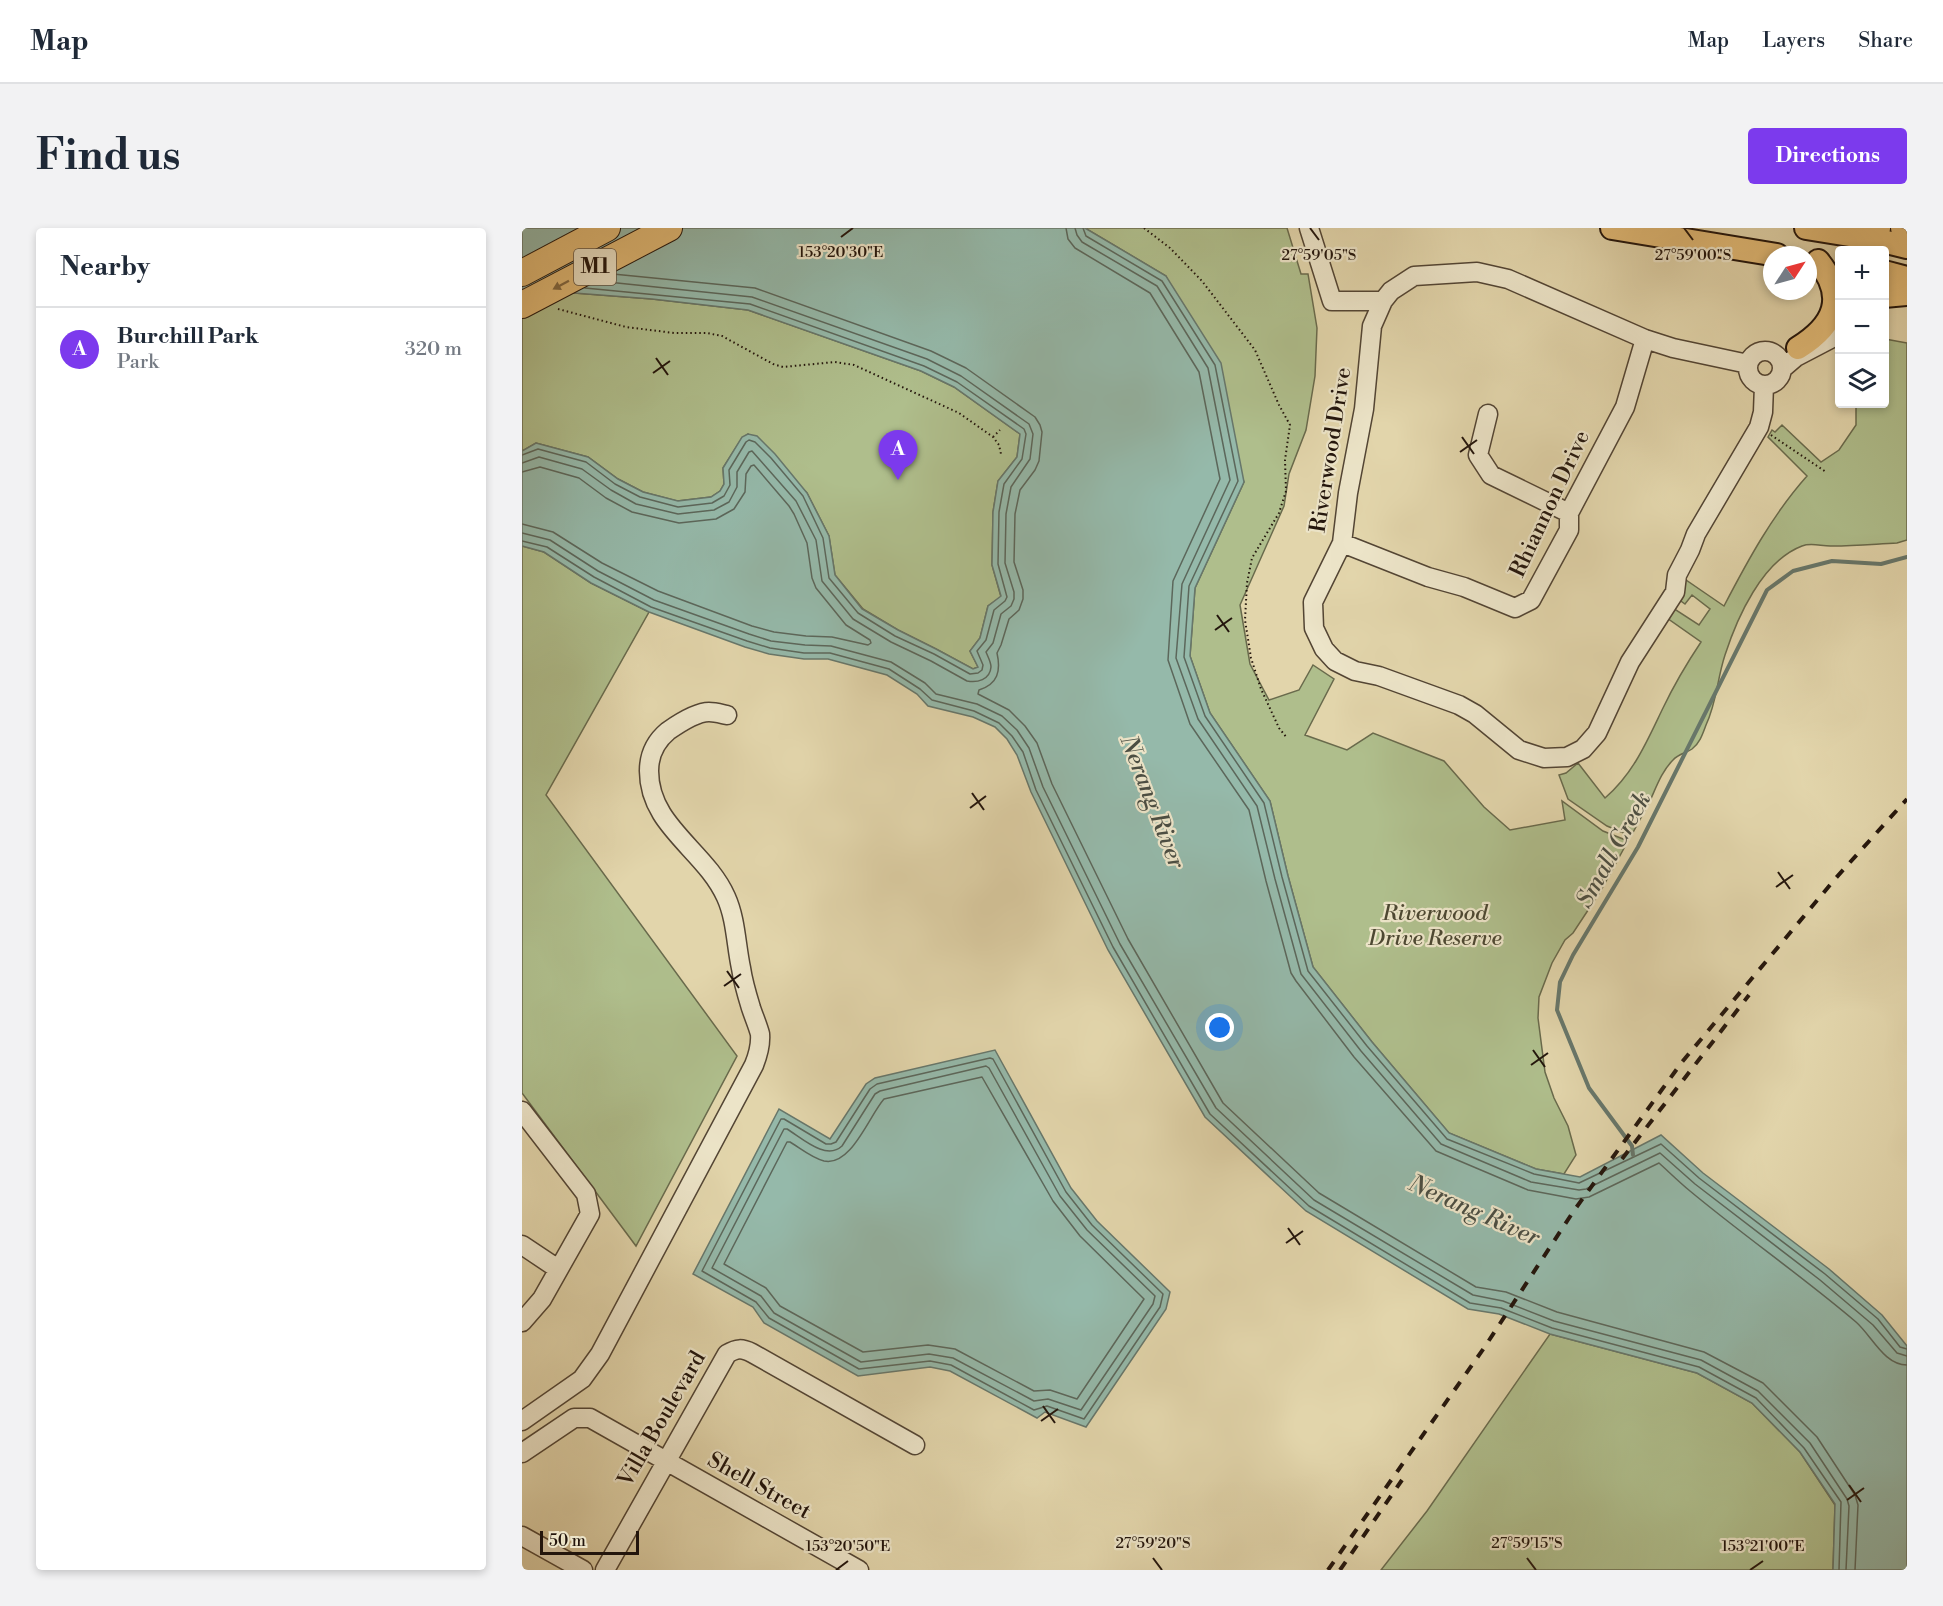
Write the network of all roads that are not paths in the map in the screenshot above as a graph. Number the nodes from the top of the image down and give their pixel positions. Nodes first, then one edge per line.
1 (608, 228) edge
2 (669, 228) edge
3 (1309, 228) edge
4 (1612, 228) edge
5 (1806, 228) edge
6 (1904, 228) edge
7 (1907, 232) edge
8 (1867, 239) edge
9 (1907, 247) edge
10 (1763, 253) edge
11 (1822, 262) edge
12 (522, 273) edge
13 (1889, 273) edge
14 (1907, 278) edge
15 (1907, 294) edge
16 (1889, 296) edge
17 (1383, 301) junction
18 (522, 305) edge
19 (1835, 322) edge
20 (1835, 336) edge
21 (1645, 339) junction
22 (1798, 348) junction
23 (1767, 350) junction
24 (1748, 364) junction
25 (1782, 369) junction
26 (1764, 385) junction
27 (1488, 414) dead end
28 (1569, 513) junction
29 (1342, 543) junction
30 (727, 715) dead end
31 (522, 1111) edge
32 (522, 1245) edge
33 (558, 1269) junction
34 (522, 1322) edge
35 (522, 1421) edge
36 (915, 1445) dead end
37 (522, 1453) edge
38 (666, 1461) junction
39 (522, 1536) edge
40 (583, 1570) edge
41 (604, 1570) edge
42 (859, 1570) edge

1 - 12 highway, M1
2 -> 18 highway, M1
3 - 17 street
4 - 10 main road
5 - 8 main road
6 - 7 highway
8 - 9 main road
11 - 22 main road
13 - 14 main road
15 - 16 main road
17 - 21 street, Riverwood Drive
17 - 29 street, Riverwood Drive
19 - 22 street
20 - 25 street
21 - 24 street, Riverwood Drive
21 - 28 street, Rhiannon Drive
22 - 23 street
23 - 24 street
23 - 25 street
24 - 26 street
25 - 26 street
26 - 29 street, Riverwood Drive
27 - 28 street
28 - 29 street, Rhiannon Drive
30 - 35 street
31 - 33 street
32 - 33 street
33 - 34 street
36 - 38 street, Villa Boulevard
37 - 38 street, Shell Street
38 - 41 street, Villa Boulevard
38 - 42 street, Shell Street
39 - 40 street

